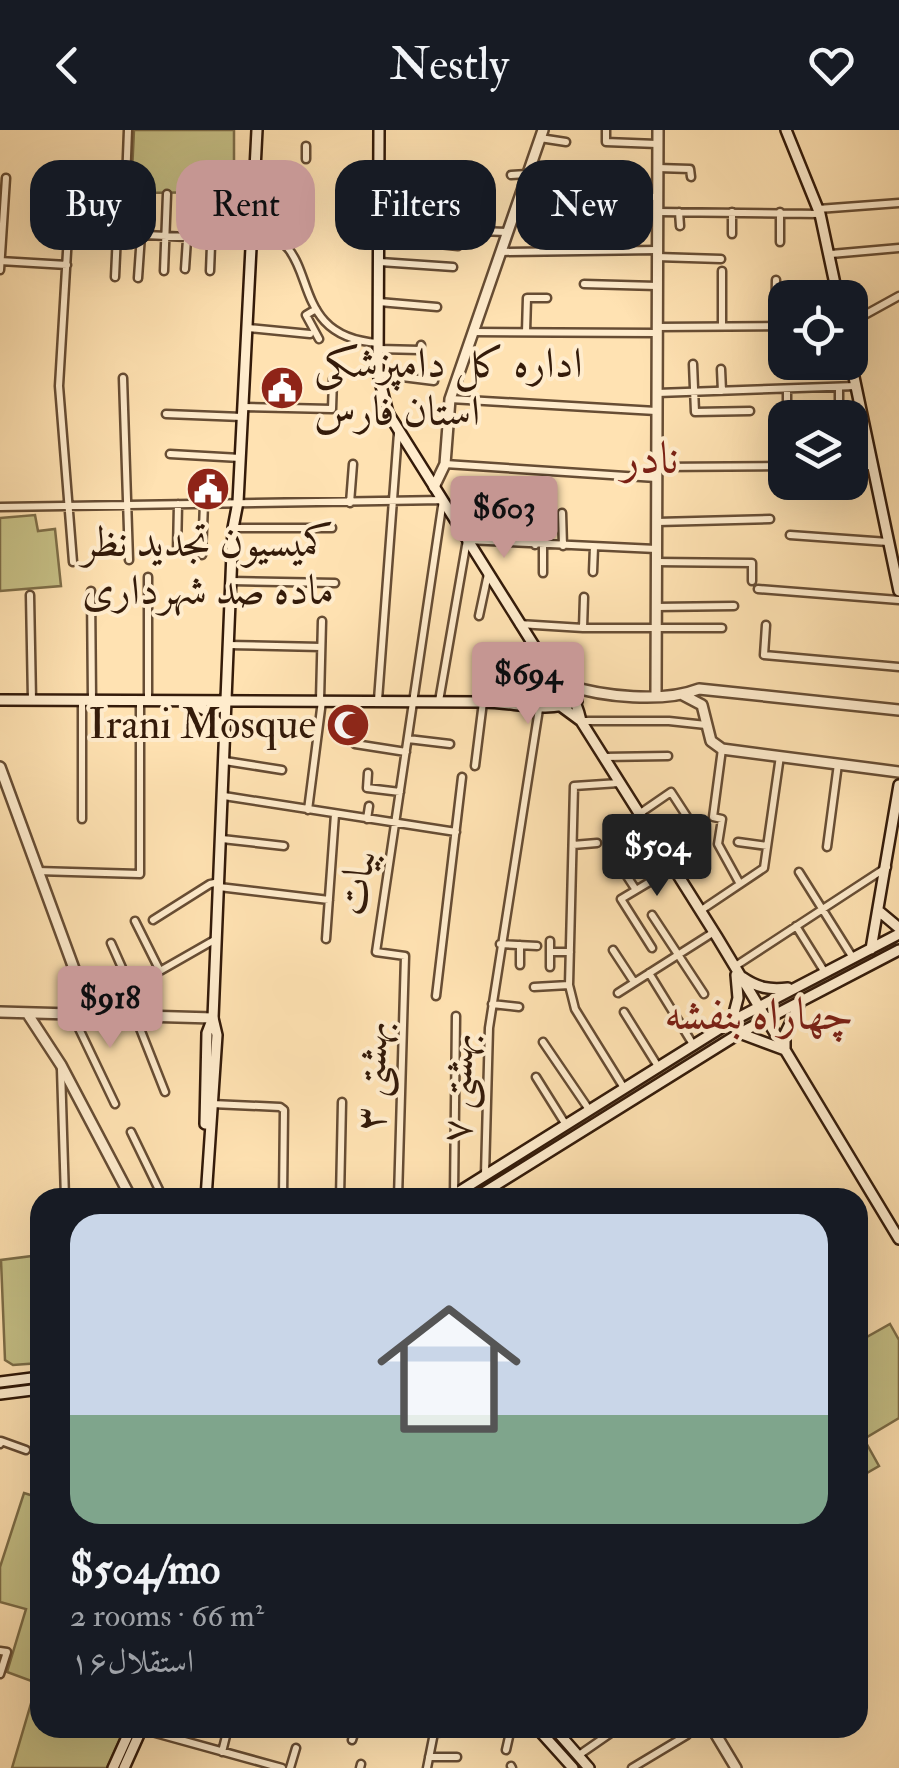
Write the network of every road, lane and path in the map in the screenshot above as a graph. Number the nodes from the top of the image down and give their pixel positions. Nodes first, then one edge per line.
1 (128, 130) edge
2 (256, 130) edge
3 (379, 130) edge
4 (606, 130) edge
5 (658, 130) edge
6 (786, 130) edge
7 (541, 134) edge
8 (566, 142) dead end
9 (657, 144) junction
10 (306, 146) dead end
11 (306, 159) dead end
12 (127, 160) edge
13 (255, 160) edge
14 (379, 160) edge
15 (532, 160) edge
16 (658, 168) junction
17 (510, 175) dead end
18 (516, 175) edge
19 (691, 177) dead end
20 (6, 178) dead end
21 (167, 194) dead end
22 (653, 197) edge
23 (658, 197) junction
24 (2, 198) edge
25 (899, 203) edge
26 (516, 206) edge
27 (658, 212) junction
28 (680, 212) junction
29 (732, 212) junction
30 (780, 212) junction
31 (819, 212) junction
32 (680, 226) dead end
33 (496, 232) edge
34 (507, 232) junction
35 (732, 234) dead end
36 (156, 236) edge
37 (166, 236) junction
38 (176, 236) edge
39 (780, 242) dead end
40 (899, 248) edge
41 (68, 250) edge
42 (116, 250) edge
43 (140, 250) edge
44 (187, 250) edge
45 (211, 250) edge
46 (251, 250) edge
47 (289, 250) edge
48 (380, 250) edge
49 (500, 252) junction
50 (657, 253) junction
51 (831, 254) junction
52 (721, 259) dead end
53 (0, 260) edge
54 (380, 262) junction
55 (67, 265) junction
56 (454, 267) dead end
57 (185, 269) dead end
58 (0, 270) edge
59 (164, 271) dead end
60 (210, 271) dead end
61 (722, 271) dead end
62 (115, 277) dead end
63 (138, 278) dead end
64 (835, 280) edge
65 (584, 284) dead end
66 (657, 286) junction
67 (899, 296) edge
68 (547, 298) dead end
69 (379, 302) junction
70 (438, 307) dead end
71 (316, 309) junction
72 (868, 312) edge
73 (722, 326) junction
74 (768, 326) edge
75 (248, 328) junction
76 (657, 330) junction
77 (473, 332) junction
78 (526, 332) junction
79 (310, 334) dead end
80 (318, 339) dead end
81 (421, 345) dead end
82 (379, 346) junction
83 (693, 364) dead end
84 (721, 369) dead end
85 (378, 374) junction
86 (123, 378) dead end
87 (333, 379) dead end
88 (855, 380) edge
89 (434, 381) dead end
90 (856, 386) junction
91 (838, 387) junction
92 (786, 389) junction
93 (722, 391) junction
94 (694, 392) junction
95 (656, 393) junction
96 (450, 399) junction
97 (786, 400) edge
98 (838, 400) edge
99 (656, 411) junction
100 (750, 411) dead end
101 (242, 412) junction
102 (166, 414) dead end
103 (398, 432) junction
104 (170, 454) dead end
105 (240, 458) junction
106 (352, 464) dead end
107 (444, 464) junction
108 (868, 466) edge
109 (872, 466) junction
110 (768, 467) edge
111 (656, 473) junction
112 (434, 487) junction
113 (395, 500) junction
114 (442, 500) junction
115 (238, 502) junction
116 (204, 503) junction
117 (350, 503) junction
118 (127, 504) junction
119 (178, 504) junction
120 (67, 506) junction
121 (0, 507) edge
122 (562, 513) dead end
123 (770, 519) dead end
124 (656, 522) junction
125 (536, 523) dead end
126 (232, 528) junction
127 (332, 528) dead end
128 (899, 532) edge
129 (790, 535) dead end
130 (886, 536) junction
131 (467, 540) junction
132 (539, 545) junction
133 (563, 546) junction
134 (594, 547) junction
135 (656, 549) junction
136 (176, 552) dead end
137 (202, 555) dead end
138 (129, 560) dead end
139 (73, 562) dead end
140 (656, 562) junction
141 (593, 572) dead end
142 (488, 573) junction
143 (542, 573) dead end
144 (148, 577) dead end
145 (230, 581) junction
146 (752, 581) dead end
147 (335, 583) dead end
148 (758, 589) dead end
149 (899, 590) edge
150 (91, 591) dead end
151 (30, 594) dead end
152 (584, 597) dead end
153 (899, 600) edge
154 (734, 606) dead end
155 (655, 607) junction
156 (479, 616) dead end
157 (322, 620) dead end
158 (519, 624) junction
159 (766, 626) dead end
160 (583, 628) junction
161 (722, 628) dead end
162 (655, 629) junction
163 (227, 645) junction
164 (533, 645) junction
165 (321, 647) junction
166 (543, 660) junction
167 (899, 667) edge
168 (568, 684) junction
169 (553, 692) junction
170 (595, 694) junction
171 (656, 695) junction
172 (530, 696) junction
173 (683, 696) junction
174 (513, 697) junction
175 (0, 700) edge
176 (32, 700) junction
177 (87, 700) junction
178 (321, 700) junction
179 (378, 700) junction
180 (576, 700) junction
181 (414, 701) junction
182 (188, 702) junction
183 (227, 702) junction
184 (439, 702) junction
185 (483, 702) junction
186 (495, 702) junction
187 (144, 703) junction
188 (562, 707) junction
189 (539, 708) junction
190 (899, 710) edge
191 (581, 720) junction
192 (706, 725) junction
193 (226, 733) junction
194 (408, 739) junction
195 (354, 744) dead end
196 (450, 744) dead end
197 (722, 749) junction
198 (406, 752) junction
199 (668, 756) dead end
200 (780, 756) junction
201 (604, 757) junction
202 (225, 761) junction
203 (838, 764) junction
204 (475, 766) dead end
205 (0, 767) edge
206 (282, 770) dead end
207 (899, 772) edge
208 (368, 774) dead end
209 (462, 777) dead end
210 (620, 782) junction
211 (899, 786) edge
212 (400, 792) junction
213 (224, 796) junction
214 (369, 806) dead end
215 (308, 810) junction
216 (334, 814) junction
217 (640, 814) junction
218 (368, 819) junction
219 (82, 820) dead end
220 (397, 823) junction
221 (696, 829) dead end
222 (456, 832) junction
223 (222, 839) junction
224 (738, 842) dead end
225 (598, 843) dead end
226 (572, 845) junction
227 (284, 846) dead end
228 (768, 846) junction
229 (827, 847) dead end
230 (618, 860) dead end
231 (886, 867) junction
232 (673, 868) junction
233 (36, 871) junction
234 (799, 872) dead end
235 (219, 884) junction
236 (740, 884) junction
237 (636, 890) junction
238 (329, 900) junction
239 (824, 908) junction
240 (700, 911) junction
241 (880, 912) junction
242 (652, 915) dead end
243 (135, 920) dead end
244 (153, 920) dead end
245 (796, 926) junction
246 (899, 931) edge
247 (714, 932) junction
248 (216, 938) junction
249 (326, 940) dead end
250 (550, 941) dead end
251 (111, 942) dead end
252 (500, 944) junction
253 (520, 945) junction
254 (537, 946) dead end
255 (652, 948) dead end
256 (872, 949) junction
257 (613, 950) dead end
258 (899, 950) edge
259 (550, 952) junction
260 (570, 952) junction
261 (678, 954) junction
262 (405, 956) joint
263 (852, 958) junction
264 (520, 965) dead end
265 (550, 967) dead end
266 (735, 970) junction
267 (824, 971) junction
268 (650, 972) junction
269 (634, 982) junction
270 (569, 985) junction
271 (534, 986) dead end
272 (795, 987) junction
273 (618, 993) dead end
274 (704, 994) dead end
275 (436, 996) dead end
276 (802, 999) junction
277 (492, 1004) junction
278 (519, 1007) dead end
279 (758, 1007) junction
280 (0, 1012) edge
281 (624, 1012) dead end
282 (27, 1013) junction
283 (72, 1014) junction
284 (91, 1015) junction
285 (139, 1016) junction
286 (456, 1016) dead end
287 (213, 1018) junction
288 (766, 1020) junction
289 (732, 1022) junction
290 (740, 1034) junction
291 (543, 1042) dead end
292 (694, 1046) junction
293 (785, 1050) junction
294 (61, 1066) junction
295 (659, 1068) junction
296 (536, 1077) dead end
297 (625, 1089) junction
298 (165, 1092) dead end
299 (342, 1102) dead end
300 (115, 1104) dead end
301 (212, 1104) junction
302 (590, 1111) junction
303 (566, 1126) junction
304 (131, 1132) dead end
305 (514, 1157) junction
306 (522, 1169) junction
307 (486, 1174) junction
308 (66, 1188) edge
309 (126, 1188) edge
310 (157, 1188) edge
311 (203, 1188) edge
312 (204, 1188) edge
313 (283, 1188) edge
314 (340, 1188) edge
315 (398, 1188) edge
316 (451, 1188) edge
317 (464, 1188) edge
318 (491, 1188) edge
319 (899, 1239) edge
320 (30, 1378) edge
321 (0, 1382) edge
322 (30, 1390) edge
323 (0, 1394) edge
324 (0, 1444) edge
325 (26, 1450) dead end
326 (0, 1650) edge
327 (0, 1674) edge
328 (132, 1738) edge
329 (134, 1738) edge
330 (173, 1738) edge
331 (226, 1738) edge
332 (433, 1738) edge
333 (509, 1738) edge
334 (545, 1738) edge
335 (564, 1738) edge
336 (603, 1738) edge
337 (682, 1738) edge
338 (718, 1738) edge
339 (296, 1748) dead end
340 (506, 1750) dead end
341 (222, 1752) junction
342 (579, 1754) junction
343 (430, 1756) junction
344 (456, 1756) dead end
345 (113, 1768) edge
346 (124, 1768) edge
347 (286, 1768) edge
348 (427, 1768) edge
349 (573, 1768) edge
350 (588, 1768) edge
351 (632, 1768) edge
352 (736, 1768) edge

1 - 12 street
2 - 13 main road
3 - 14 main road
4 - 9 street
5 - 9 main road
6 - 31 main road
7 - 8 street
7 - 15 main road
9 - 16 main road
10 - 11 street
16 - 19 street
16 - 23 main road
17 - 18 street
20 - 24 street
21 - 37 street
22 - 23 street
23 - 27 main road
24 - 53 street
25 - 31 street
26 - 34 main road
27 - 28 street
27 - 50 main road
28 - 29 street
28 - 32 street
29 - 30 street
29 - 35 street
30 - 31 street
30 - 39 street
31 - 51 main road
33 - 34 street
34 - 49 main road
36 - 37 street
37 - 38 street
37 - 59 street
40 - 51 street
41 - 55 street
42 - 62 street
43 - 63 street
44 - 57 street
45 - 60 street
46 - 75 main road
47 - 71 street
48 - 54 main road
49 - 50 street
49 - 77 main road
50 - 52 street
50 - 66 main road
51 - 64 main road
53 - 55 street
53 - 58 street
54 - 56 street
54 - 69 main road
55 - 120 street
61 - 73 street
65 - 66 street
66 - 76 main road
67 - 72 street
68 - 78 street
69 - 70 street
69 - 82 main road
71 - 80 street
71 - 82 street
73 - 74 street
73 - 76 street
75 - 79 street
75 - 101 main road
76 - 78 street
76 - 95 main road
77 - 78 street
77 - 96 main road
81 - 82 street
82 - 85 main road
83 - 94 street
84 - 93 street
85 - 89 street
85 - 103 main road
86 - 118 street
87 - 101 street
88 - 90 main road
90 - 91 street
90 - 109 main road
91 - 92 street
91 - 98 street
92 - 93 street
92 - 97 street
93 - 94 street
94 - 95 street
94 - 100 street
95 - 99 main road
96 - 99 street
96 - 107 main road
99 - 111 main road
101 - 102 street
101 - 105 main road
103 - 112 main road
103 - 113 street
104 - 105 street
105 - 115 main road
106 - 117 street
107 - 111 street
107 - 112 main road
108 - 109 street
109 - 130 main road
110 - 111 street
111 - 124 main road
112 - 114 main road
113 - 114 street
113 - 117 street
113 - 179 street
114 - 131 main road
114 - 181 street, بیات
115 - 116 street
115 - 117 street
115 - 126 main road
116 - 119 street
116 - 137 street
118 - 119 street
118 - 120 street
118 - 138 street
119 - 136 street
120 - 121 street
120 - 139 street
122 - 133 street
123 - 124 street
124 - 135 main road
125 - 132 street
126 - 127 street
126 - 145 main road
128 - 130 main road
129 - 130 street
130 - 149 main road
131 - 132 street
131 - 142 main road
131 - 184 street
132 - 133 street
132 - 143 street
133 - 134 street
134 - 135 street
134 - 141 street
135 - 140 main road
140 - 146 street
140 - 155 main road
142 - 156 street
142 - 158 main road
144 - 187 street
145 - 147 street
145 - 163 main road
148 - 153 street
150 - 177 street
151 - 176 street
152 - 160 street
154 - 155 street
155 - 162 main road
157 - 165 street
158 - 160 street
158 - 164 main road
159 - 167 street
160 - 162 street
161 - 162 street
162 - 171 main road
163 - 165 street
163 - 183 main road
164 - 166 main road
164 - 174 street
165 - 178 street
166 - 168 main road
166 - 169 main road
166 - 172 main road
168 - 169 main road
168 - 170 main road
168 - 180 main road
169 - 172 main road
169 - 188 main road
170 - 171 main road
170 - 180 main road
171 - 173 main road
172 - 174 main road
173 - 190 main road
173 - 192 main road
174 - 186 main road
175 - 176 main road
176 - 177 main road
177 - 187 main road
177 - 219 street
178 - 179 main road
178 - 183 main road
178 - 215 street
179 - 181 main road
180 - 188 main road
180 - 191 main road
181 - 184 main road
181 - 194 street, بیات
182 - 183 main road
182 - 187 main road
182 - 193 main road
183 - 193 main road
184 - 185 main road
185 - 186 main road
185 - 204 street
186 - 189 main road
187 - 233 street
188 - 189 main road
188 - 191 main road
189 - 252 street, بهشتی ۷
191 - 192 street
191 - 201 main road
192 - 197 main road
193 - 202 main road
194 - 196 street
194 - 198 street, بیات
195 - 198 street
197 - 200 main road
197 - 236 street
198 - 212 street, بیات
199 - 201 street
200 - 203 main road
200 - 228 street
201 - 210 main road
202 - 206 street
202 - 213 main road
203 - 207 main road
203 - 229 street
205 - 233 main road
208 - 212 street
209 - 222 street
210 - 217 main road
210 - 226 street
211 - 231 main road
212 - 220 street, بیات
213 - 215 street
213 - 223 main road
214 - 218 street
215 - 216 street
216 - 218 street
216 - 238 street
217 - 221 street
217 - 232 main road
218 - 220 street
220 - 222 street
220 - 262 street, بیات
222 - 275 street
223 - 227 street
223 - 235 main road
224 - 228 street
225 - 226 street
226 - 260 street
228 - 236 street
230 - 237 street
231 - 239 street
231 - 241 main road
232 - 237 street
232 - 240 main road
233 - 284 main road
234 - 239 street
235 - 238 street
235 - 244 street
235 - 248 main road
236 - 240 street
237 - 255 street
238 - 249 street
239 - 245 street
239 - 263 street
240 - 247 main road
241 - 246 main road
241 - 256 main road
242 - 261 street
243 - 248 street
245 - 266 street
245 - 267 street
246 - 256 main road
247 - 261 street
247 - 266 main road
248 - 287 main road
250 - 259 street
251 - 285 street
252 - 253 street
252 - 277 street, بهشتی ۷
253 - 254 street
253 - 264 street
256 - 263 main road
257 - 269 street
258 - 276 main road
259 - 260 street
259 - 265 street
260 - 270 street
261 - 268 street
261 - 274 street
262 - 315 street, بهشتی ۳
263 - 267 main road
266 - 272 main road
266 - 279 main road
266 - 289 main road
267 - 272 main road
268 - 269 street
268 - 292 street
269 - 273 street
270 - 271 street
270 - 297 street
272 - 279 main road
276 - 288 main road
276 - 293 main road
277 - 278 street
277 - 307 street, بهشتی ۷
279 - 288 main road
279 - 289 main road
280 - 282 main road
281 - 295 street
282 - 283 main road
282 - 294 main road
283 - 284 main road
283 - 300 street
284 - 285 main road
285 - 287 main road
285 - 298 street
286 - 316 street
287 - 301 main road
287 - 311 main road
288 - 290 main road
288 - 293 main road
289 - 292 main road
290 - 293 main road
290 - 306 main road
291 - 302 street
292 - 295 main road
293 - 319 main road
294 - 308 street
294 - 309 main road
295 - 297 main road
296 - 303 street
297 - 302 main road
299 - 314 street
301 - 312 main road
301 - 313 street
302 - 303 main road
303 - 305 main road
304 - 310 street
305 - 306 main road
305 - 307 main road
306 - 318 main road
307 - 317 main road
320 - 321 main road
321 - 323 main road
322 - 323 main road
324 - 325 street
326 - 327 street
328 - 345 main road
329 - 346 main road
330 - 341 street
331 - 341 street
332 - 343 street
333 - 340 street
334 - 349 main road
335 - 342 main road
336 - 342 street
337 - 351 street
338 - 352 main road
339 - 347 street
341 - 347 street
342 - 350 main road
343 - 344 street
343 - 348 street

